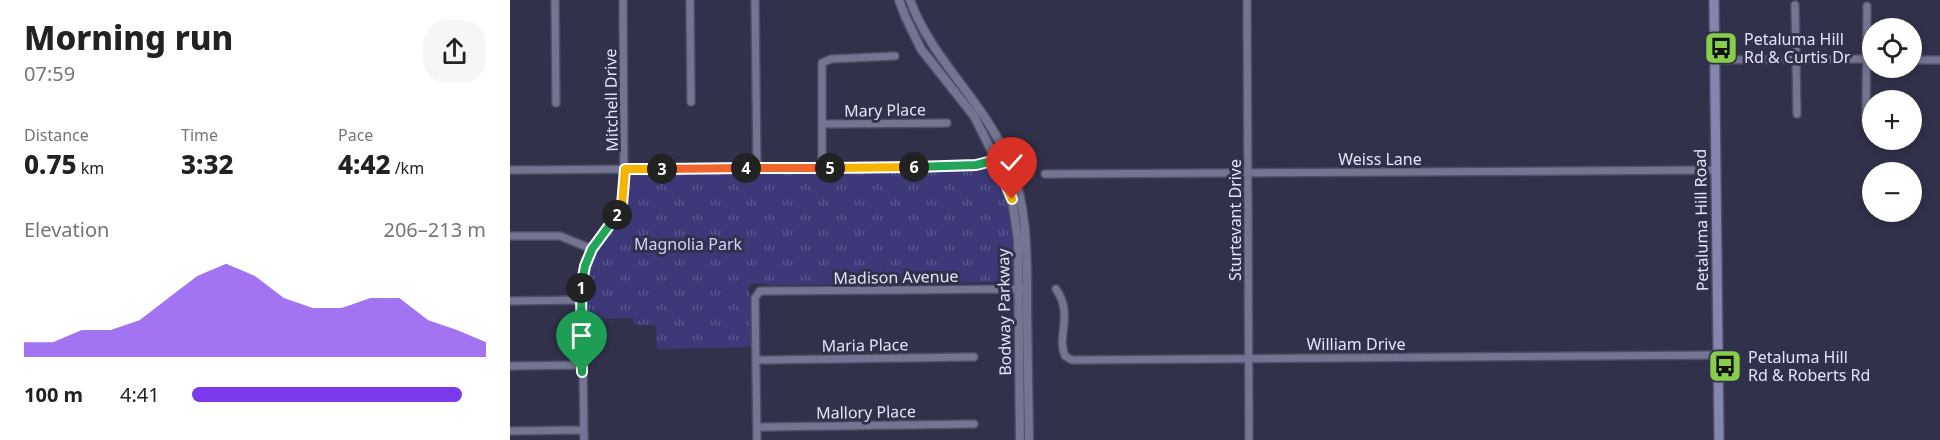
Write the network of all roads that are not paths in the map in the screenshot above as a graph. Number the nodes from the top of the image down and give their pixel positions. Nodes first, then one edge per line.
1 (555, 0) edge
2 (623, 0) edge
3 (690, 0) edge
4 (755, 0) edge
5 (900, 0) edge
6 (910, 0) edge
7 (1247, 0) edge
8 (1714, 0) edge
9 (1795, 5) dead end
10 (1867, 6) dead end
11 (1867, 18) edge
12 (895, 56) dead end
13 (1796, 59) junction
14 (1862, 59) edge
15 (1715, 60) junction
16 (1922, 60) edge
17 (1940, 60) edge
18 (691, 102) dead end
19 (556, 103) dead end
20 (1797, 114) dead end
21 (947, 123) dead end
22 (822, 124) junction
23 (1006, 154) junction
24 (995, 158) junction
25 (757, 168) junction
26 (822, 168) junction
27 (625, 169) junction
28 (510, 170) edge
29 (1716, 170) junction
30 (1249, 173) junction
31 (1045, 174) dead end
32 (510, 236) edge
33 (592, 249) junction
34 (1023, 289) junction
35 (1056, 289) dead end
36 (581, 300) junction
37 (510, 301) edge
38 (1718, 355) junction
39 (974, 357) dead end
40 (1247, 358) junction
41 (756, 360) junction
42 (582, 365) junction
43 (510, 366) edge
44 (974, 424) dead end
45 (757, 427) junction
46 (583, 430) junction
47 (510, 431) edge
48 (584, 440) edge
49 (757, 440) edge
50 (1020, 440) edge
51 (1029, 440) edge
52 (1249, 440) edge
53 (1719, 440) edge

1 - 19 street
2 - 27 street, Mitchell Drive
3 - 18 street
4 - 25 street
5 - 24 street, Bodway Parkway
6 - 23 street, Bodway Parkway
7 - 30 street, Sturtevant Drive
8 - 15 main road, Petaluma Hill Road
9 - 13 street
10 - 11 street
12 - 22 street
13 - 14 street
13 - 15 street
13 - 20 street
15 - 29 main road, Petaluma Hill Road
16 - 17 street
21 - 22 street, Mary Place
22 - 26 street
23 - 24 street
23 - 34 street, Bodway Parkway
24 - 26 street
24 - 34 street, Bodway Parkway
25 - 26 street
25 - 27 street
27 - 28 street
27 - 33 street, Mitchell Drive
29 - 30 street, Weiss Lane
29 - 38 main road, Petaluma Hill Road
30 - 31 street, Weiss Lane
30 - 40 street, Sturtevant Drive
32 - 33 street
33 - 36 street, Mitchell Drive
34 - 41 street, Madison Avenue
34 - 50 street, Bodway Parkway
34 - 51 street, Bodway Parkway
35 - 40 street, William Drive
36 - 37 street
36 - 42 street, Mitchell Drive
38 - 40 street, William Drive
38 - 53 main road, Petaluma Hill Road
39 - 41 street, Maria Place
40 - 52 street, Sturtevant Drive
41 - 45 street
42 - 43 street
42 - 46 street, Mitchell Drive
44 - 45 street, Mallory Place
45 - 49 street
46 - 47 street
46 - 48 street, Mitchell Drive

